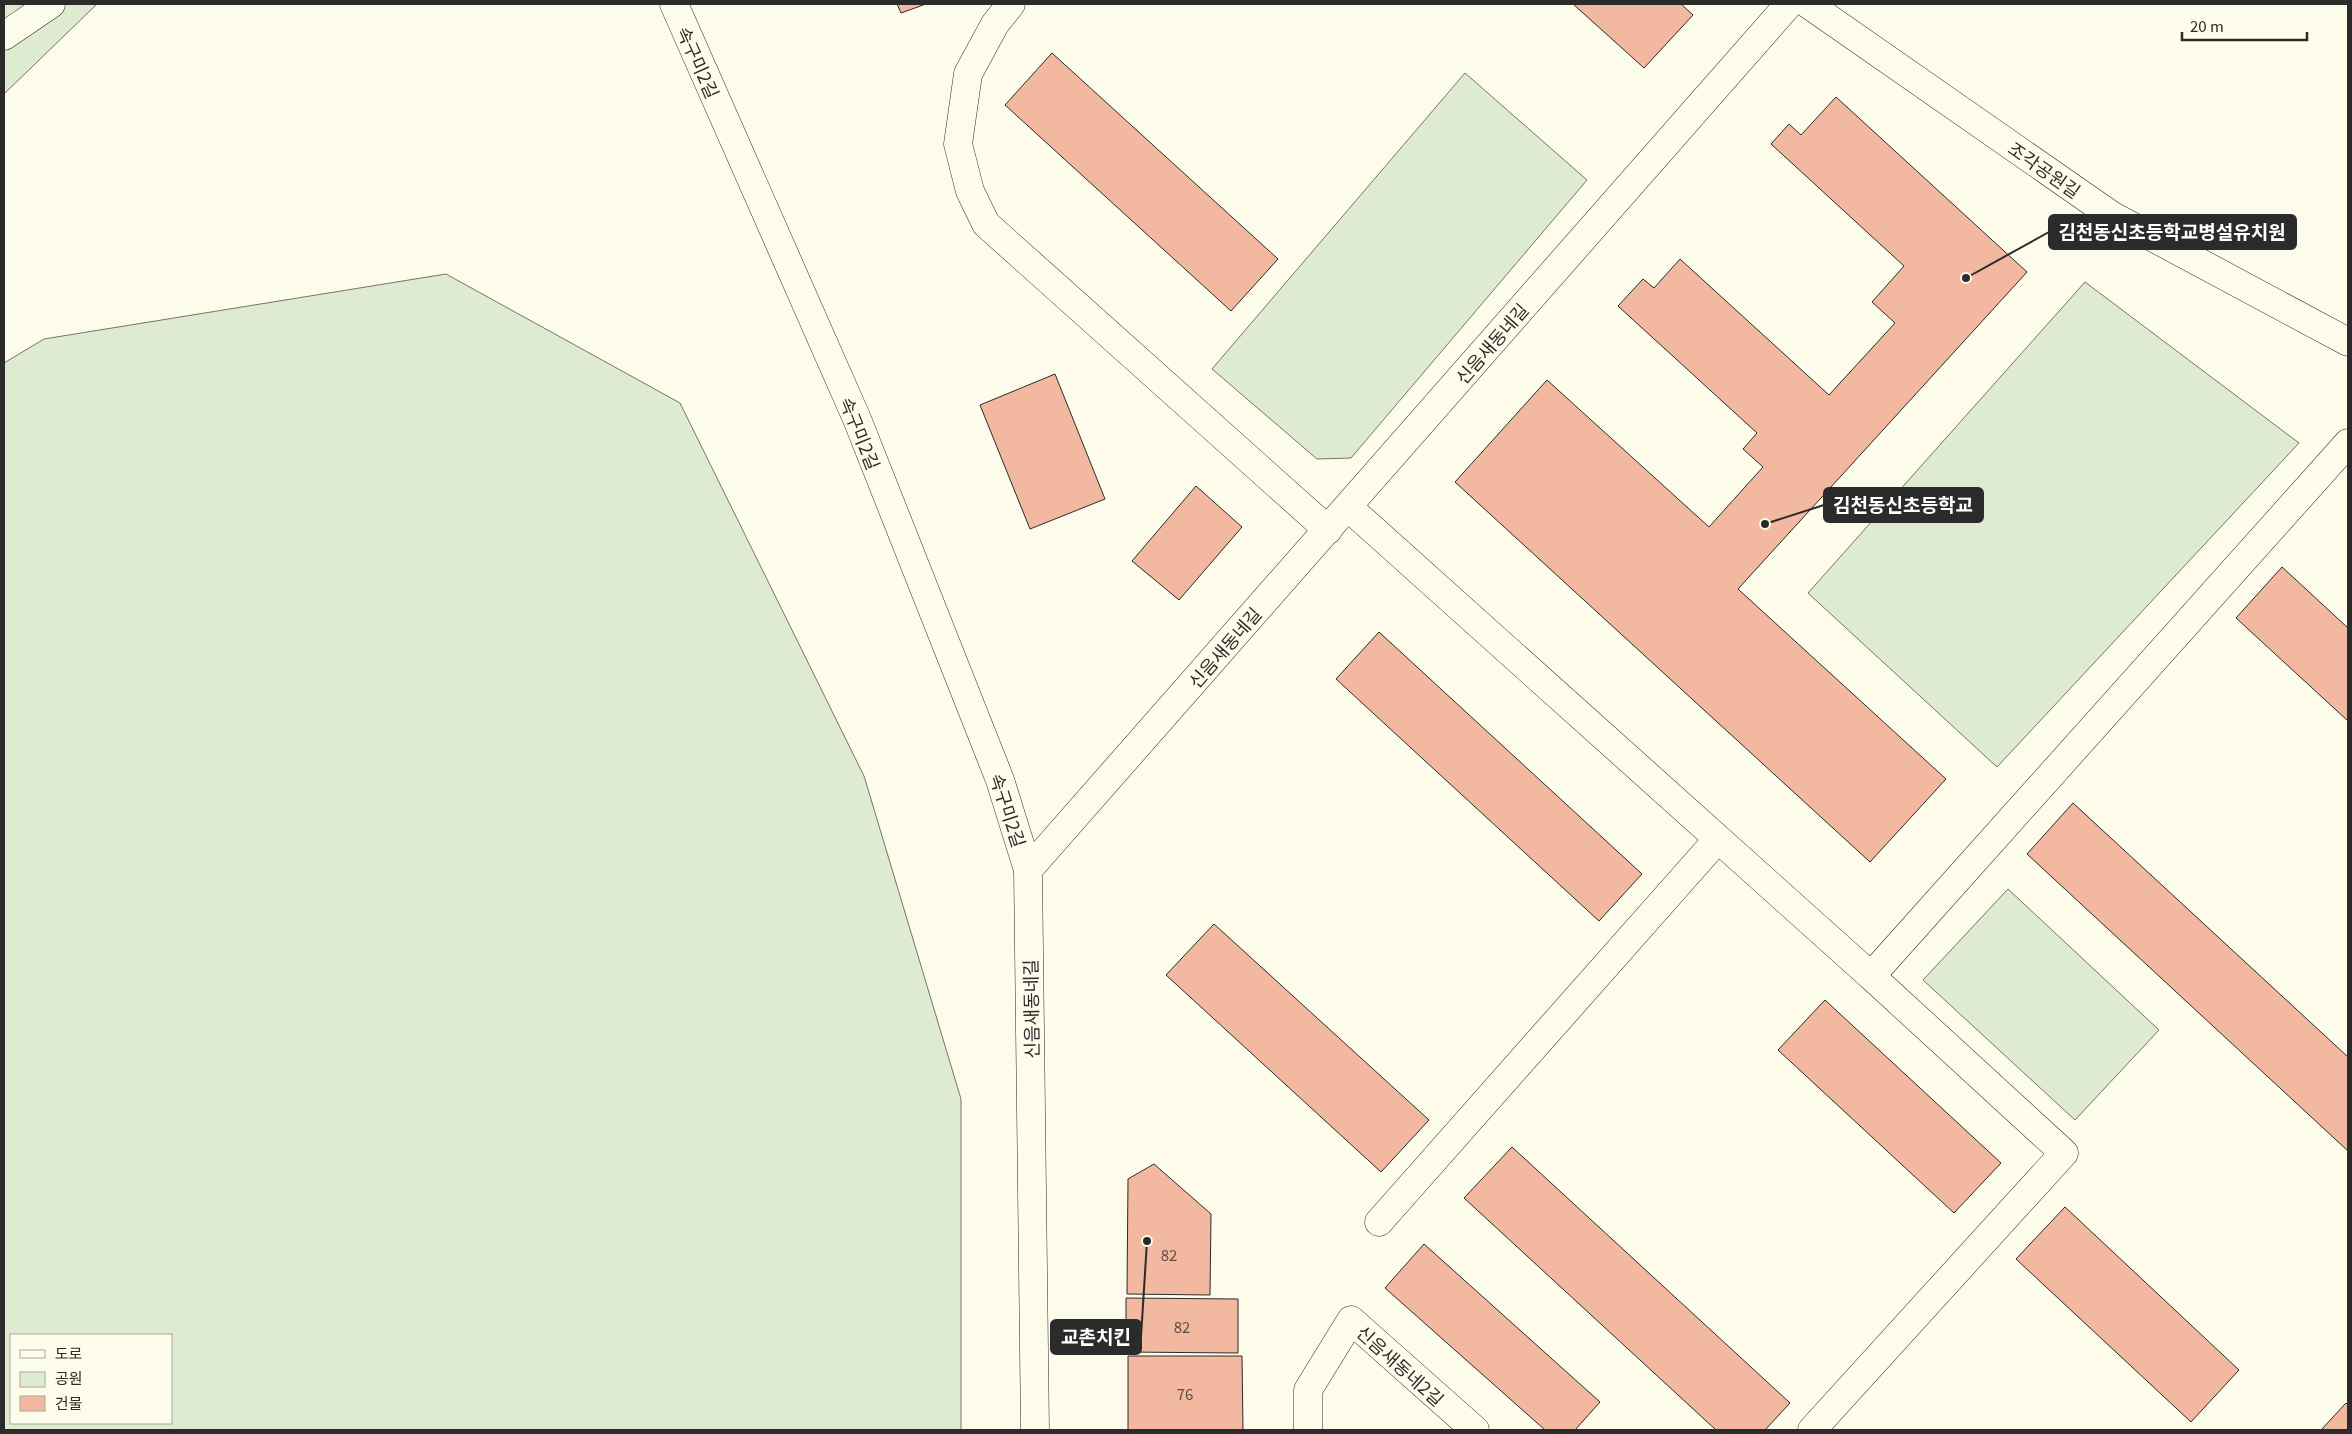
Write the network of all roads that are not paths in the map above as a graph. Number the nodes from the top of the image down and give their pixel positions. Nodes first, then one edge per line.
1 (51, 4) edge
2 (674, 4) edge
3 (1011, 4) edge
4 (1789, 4) edge
5 (1808, 4) edge
6 (4, 36) edge
7 (2348, 342) edge
8 (2348, 442) edge
9 (1348, 507) junction
10 (1328, 530) junction
11 (1718, 839) junction
12 (1028, 870) junction
13 (1871, 976) junction
14 (1379, 1222) dead end
15 (1035, 1430) edge
16 (1308, 1430) edge
17 (1475, 1430) edge
18 (1812, 1430) edge

1 - 6 street
2 - 12 street, 속구미2길
3 - 10 street
4 - 9 street, 신음새동네길
5 - 7 street, 조각공원길
8 - 13 street
9 - 10 street, 신음새동네길
9 - 11 street
10 - 12 street, 신음새동네길
11 - 13 street
11 - 14 street
12 - 15 street, 신음새동네길
13 - 18 street
16 - 17 street, 신음새동네2길

